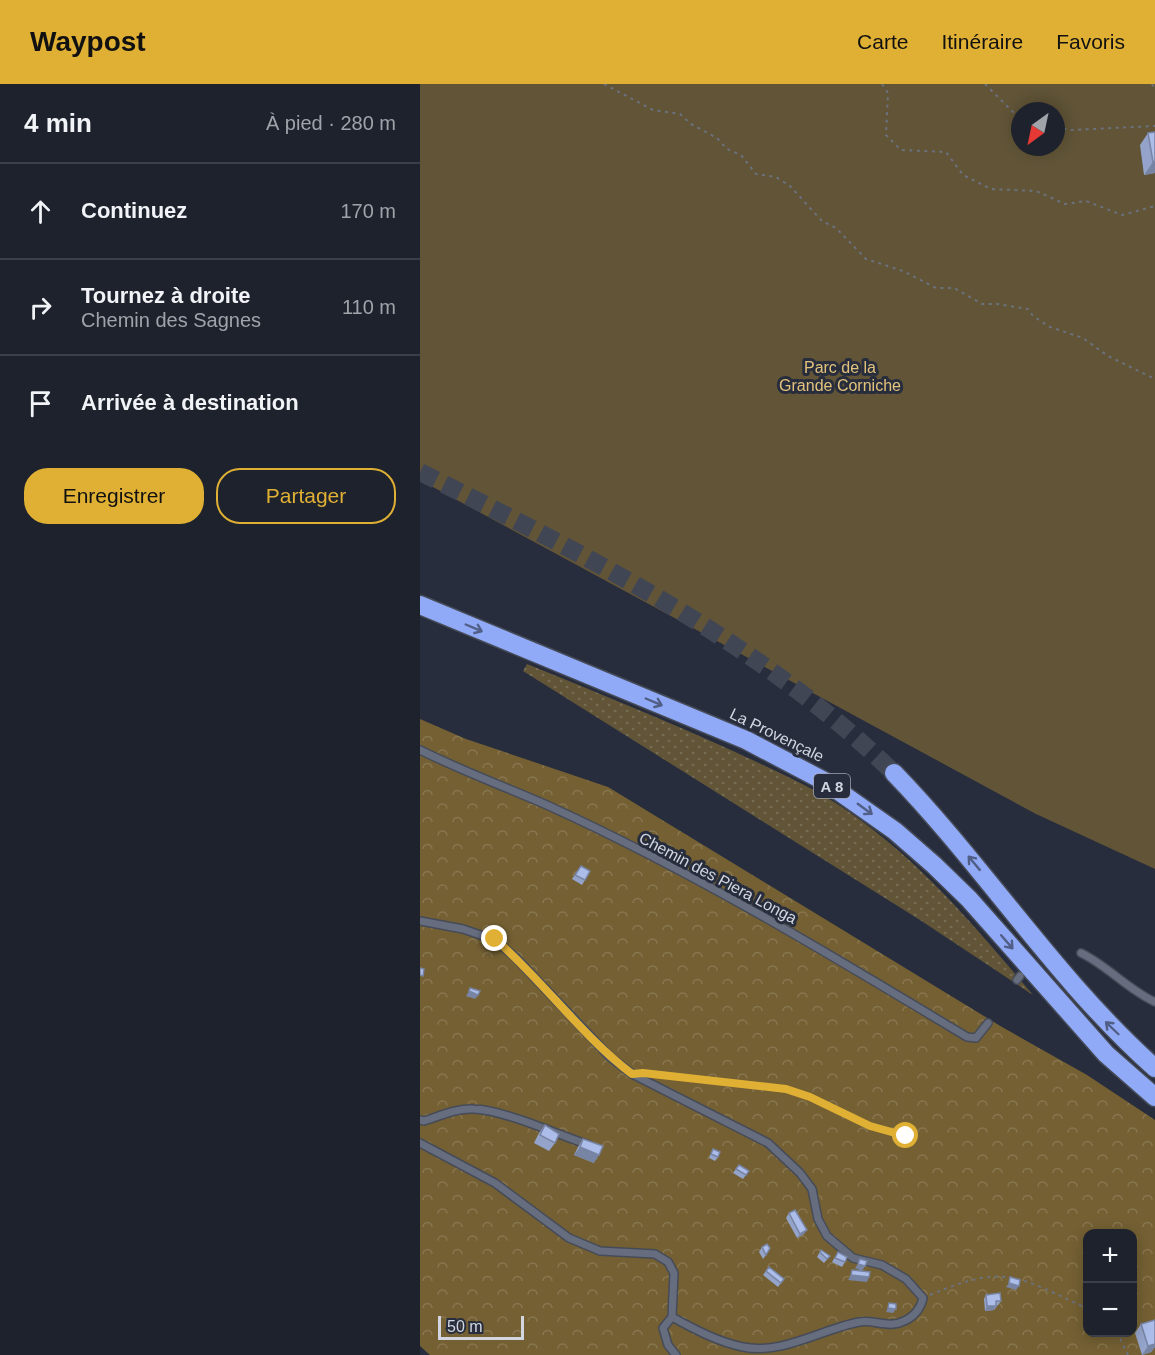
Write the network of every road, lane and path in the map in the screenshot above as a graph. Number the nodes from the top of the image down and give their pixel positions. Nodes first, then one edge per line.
1 (604, 84) edge
2 (882, 84) edge
3 (985, 84) edge
4 (1152, 84) edge
5 (1155, 89) edge
6 (1011, 110) edge
7 (1155, 126) edge
8 (1065, 129) edge
9 (1155, 206) edge
10 (1155, 380) edge
11 (420, 605) edge
12 (420, 750) edge
13 (894, 773) tunnel mouth
14 (420, 921) edge
15 (1081, 953) dead end
16 (1155, 1002) edge
17 (988, 1023) dead end
18 (1155, 1068) edge
19 (655, 1074) dead end
20 (1155, 1097) edge
21 (420, 1119) edge
22 (906, 1136) dead end
23 (420, 1143) edge
24 (600, 1149) edge
25 (923, 1298) junction
26 (1083, 1307) edge
27 (672, 1317) junction
28 (1119, 1337) edge
29 (676, 1355) edge
30 (1128, 1355) edge

1 - 10 path
2 - 9 path
3 - 6 path
4 - 5 path
7 - 8 path
11 -> 20 highway, La Provençale / A 8
12 - 17 lane, Chemin des Piera Longa
18 -> 13 highway
14 - 25 lane
15 - 16 lane
19 - 22 path
21 - 24 lane
23 - 27 lane
25 - 26 path
25 - 27 lane
27 - 29 lane
28 - 30 path

